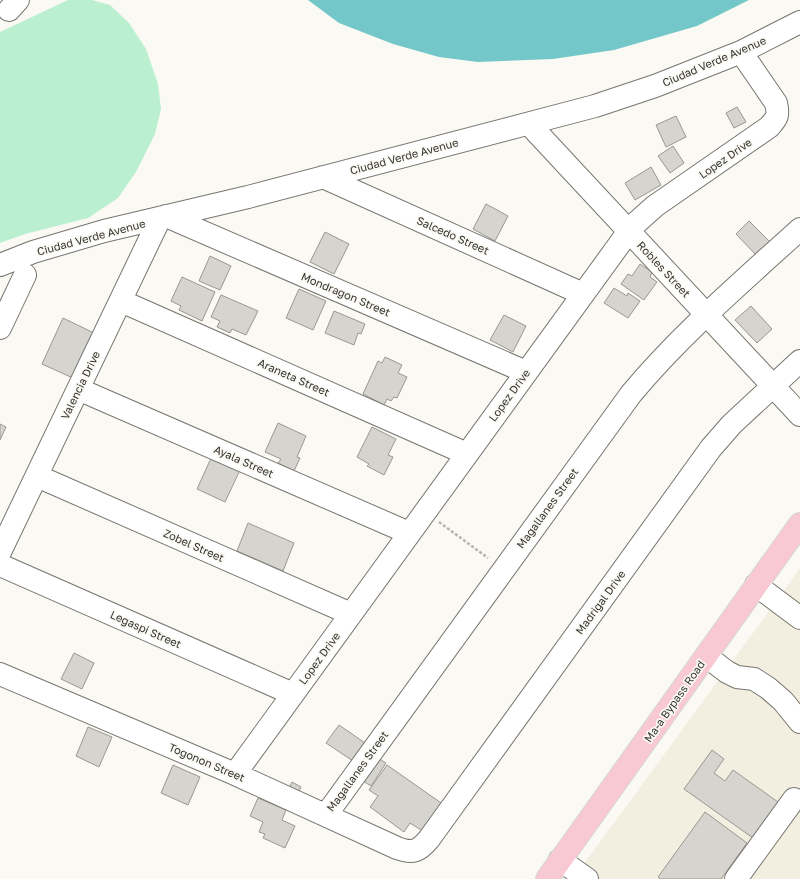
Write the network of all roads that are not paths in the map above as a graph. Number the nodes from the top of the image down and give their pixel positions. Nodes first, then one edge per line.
1 (800, 22) edge
2 (741, 52) junction
3 (529, 124) junction
4 (323, 177) junction
5 (163, 217) junction
6 (800, 229) edge
7 (629, 231) junction
8 (0, 265) edge
9 (25, 275) dead end
10 (583, 294) junction
11 (121, 301) junction
12 (706, 314) junction
13 (0, 328) edge
14 (800, 361) edge
15 (526, 372) junction
16 (773, 386) junction
17 (78, 389) junction
18 (800, 415) edge
19 (467, 454) junction
20 (37, 476) junction
21 (800, 524) edge
22 (409, 534) junction
23 (0, 552) edge
24 (0, 565) edge
25 (756, 585) junction
26 (351, 614) junction
27 (800, 618) edge
28 (706, 656) junction
29 (0, 674) edge
30 (293, 694) junction
31 (800, 722) edge
32 (235, 774) junction
33 (798, 798) edge
34 (326, 815) junction
35 (412, 851) joint
36 (560, 860) junction
37 (547, 879) edge
38 (587, 879) edge
39 (736, 879) edge

1 - 2 street, Ciudad Verde Avenue
2 - 3 street, Ciudad Verde Avenue
2 - 7 street, Lopez Drive
3 - 4 street, Ciudad Verde Avenue
3 - 7 street, Robles Street
4 - 5 street, Ciudad Verde Avenue
4 - 10 street, Salcedo Street
5 - 8 street, Ciudad Verde Avenue
5 - 11 street, Valencia Drive
5 - 15 street, Mondragon Street
6 - 12 street, Magallanes Street
7 - 10 street, Lopez Drive
7 - 12 street, Robles Street
9 - 13 street
10 - 15 street, Lopez Drive
11 - 17 street, Valencia Drive
11 - 19 street, Araneta Street
12 - 16 street, Robles Street
12 - 34 street, Magallanes Street
14 - 16 street, Madrigal Drive
15 - 19 street, Lopez Drive
16 - 18 street, Robles Street
16 - 35 street, Madrigal Drive
17 - 20 street, Valencia Drive
17 - 22 street, Ayala Street
19 - 22 street, Lopez Drive
20 - 23 street, Valencia Drive
20 - 26 street, Zobel Street
21 - 25 main road, Ma-a Bypass Road
22 - 26 street, Lopez Drive
24 - 30 street, Legaspi Street
25 - 27 street
25 - 28 main road, Ma-a Bypass Road
26 - 30 street, Lopez Drive
28 - 31 street
28 - 36 main road, Ma-a Bypass Road
29 - 32 street, Togonon Street
30 - 32 street, Lopez Drive
32 - 34 street, Togonon Street
33 - 39 street
34 - 35 street, Togonon Street
36 - 37 main road, Ma-a Bypass Road
36 - 38 street

